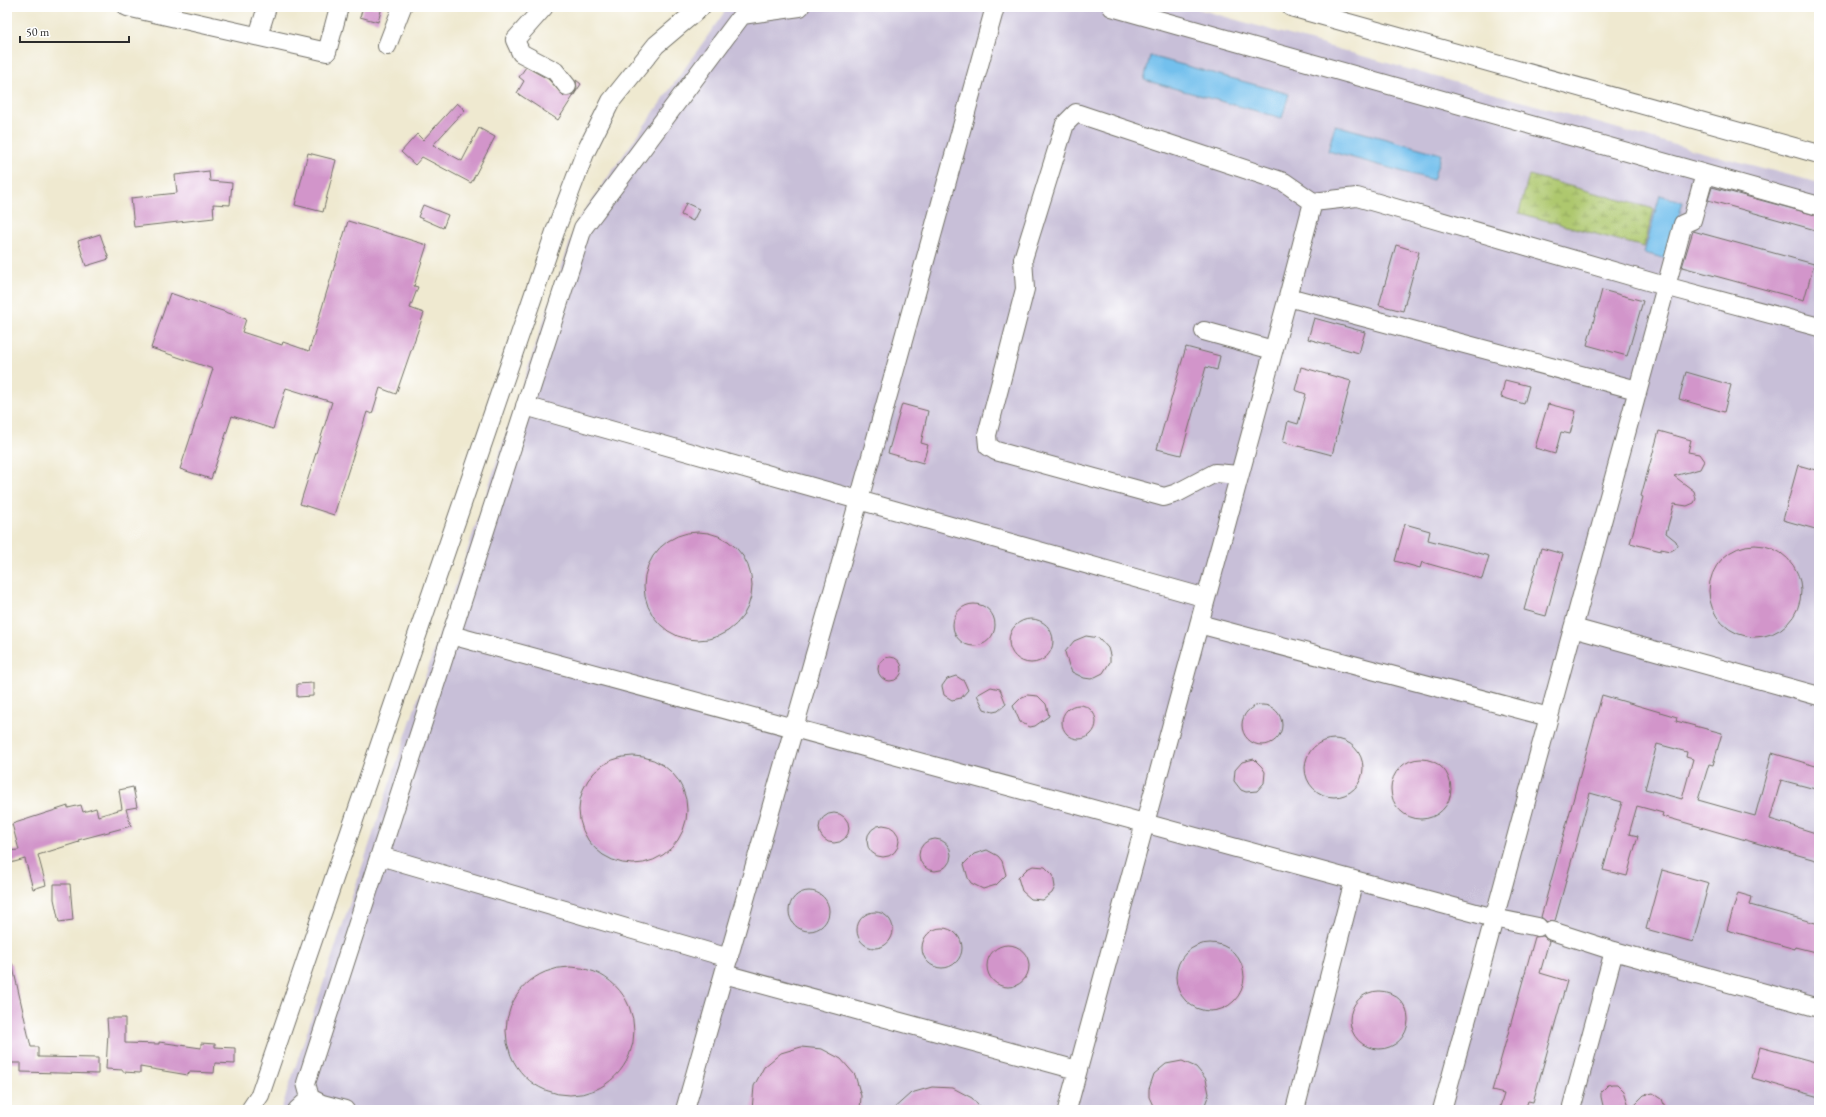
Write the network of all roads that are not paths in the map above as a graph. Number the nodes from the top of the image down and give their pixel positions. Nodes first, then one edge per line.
1 (127, 7) edge
2 (267, 7) edge
3 (339, 7) edge
4 (402, 7) edge
5 (544, 7) edge
6 (701, 7) edge
7 (800, 7) edge
8 (995, 7) edge
9 (1112, 7) edge
10 (1291, 7) edge
11 (258, 36) junction
12 (387, 46) dead end
13 (567, 86) dead end
14 (1819, 154) edge
15 (1705, 174) junction
16 (1313, 202) junction
17 (1819, 206) edge
18 (1665, 286) junction
19 (1288, 297) junction
20 (1818, 324) edge
21 (1204, 331) dead end
22 (1273, 350) junction
23 (1637, 390) junction
24 (525, 406) junction
25 (1239, 475) junction
26 (859, 500) junction
27 (1206, 598) junction
28 (1199, 624) junction
29 (1573, 628) junction
30 (451, 635) junction
31 (1819, 696) edge
32 (1549, 717) junction
33 (794, 728) junction
34 (1145, 823) junction
35 (380, 856) junction
36 (1354, 880) junction
37 (1494, 918) junction
38 (1614, 951) junction
39 (726, 966) junction
40 (1819, 1008) edge
41 (1077, 1070) junction
42 (310, 1098) junction
43 (1572, 1106) dead end
44 (250, 1110) edge
45 (297, 1110) edge
46 (346, 1110) edge
47 (685, 1110) edge
48 (1067, 1110) edge
49 (1295, 1110) edge
50 (1442, 1110) edge

1 - 11 street
2 - 11 street
3 - 11 street
4 - 12 street
5 - 13 street
6 - 44 street
7 - 24 street
8 - 26 street
9 - 15 street
10 - 14 street
15 - 17 street
15 - 18 street
16 - 18 street
16 - 19 street
16 - 25 street
18 - 20 street
18 - 23 street
19 - 22 street
19 - 23 street
21 - 22 street
22 - 25 street
23 - 29 street
24 - 26 street
24 - 30 street
25 - 27 street
26 - 27 street
26 - 33 street
27 - 28 street
28 - 32 street
28 - 34 street
29 - 31 street
29 - 32 street
30 - 33 street
30 - 35 street
32 - 37 street
33 - 34 street
33 - 39 street
34 - 36 street
34 - 41 street
35 - 39 street
35 - 42 street
36 - 37 street
36 - 49 street
37 - 38 street
37 - 50 street
38 - 40 street
38 - 43 street
39 - 41 street
39 - 47 street
41 - 48 street
42 - 45 street
42 - 46 street

